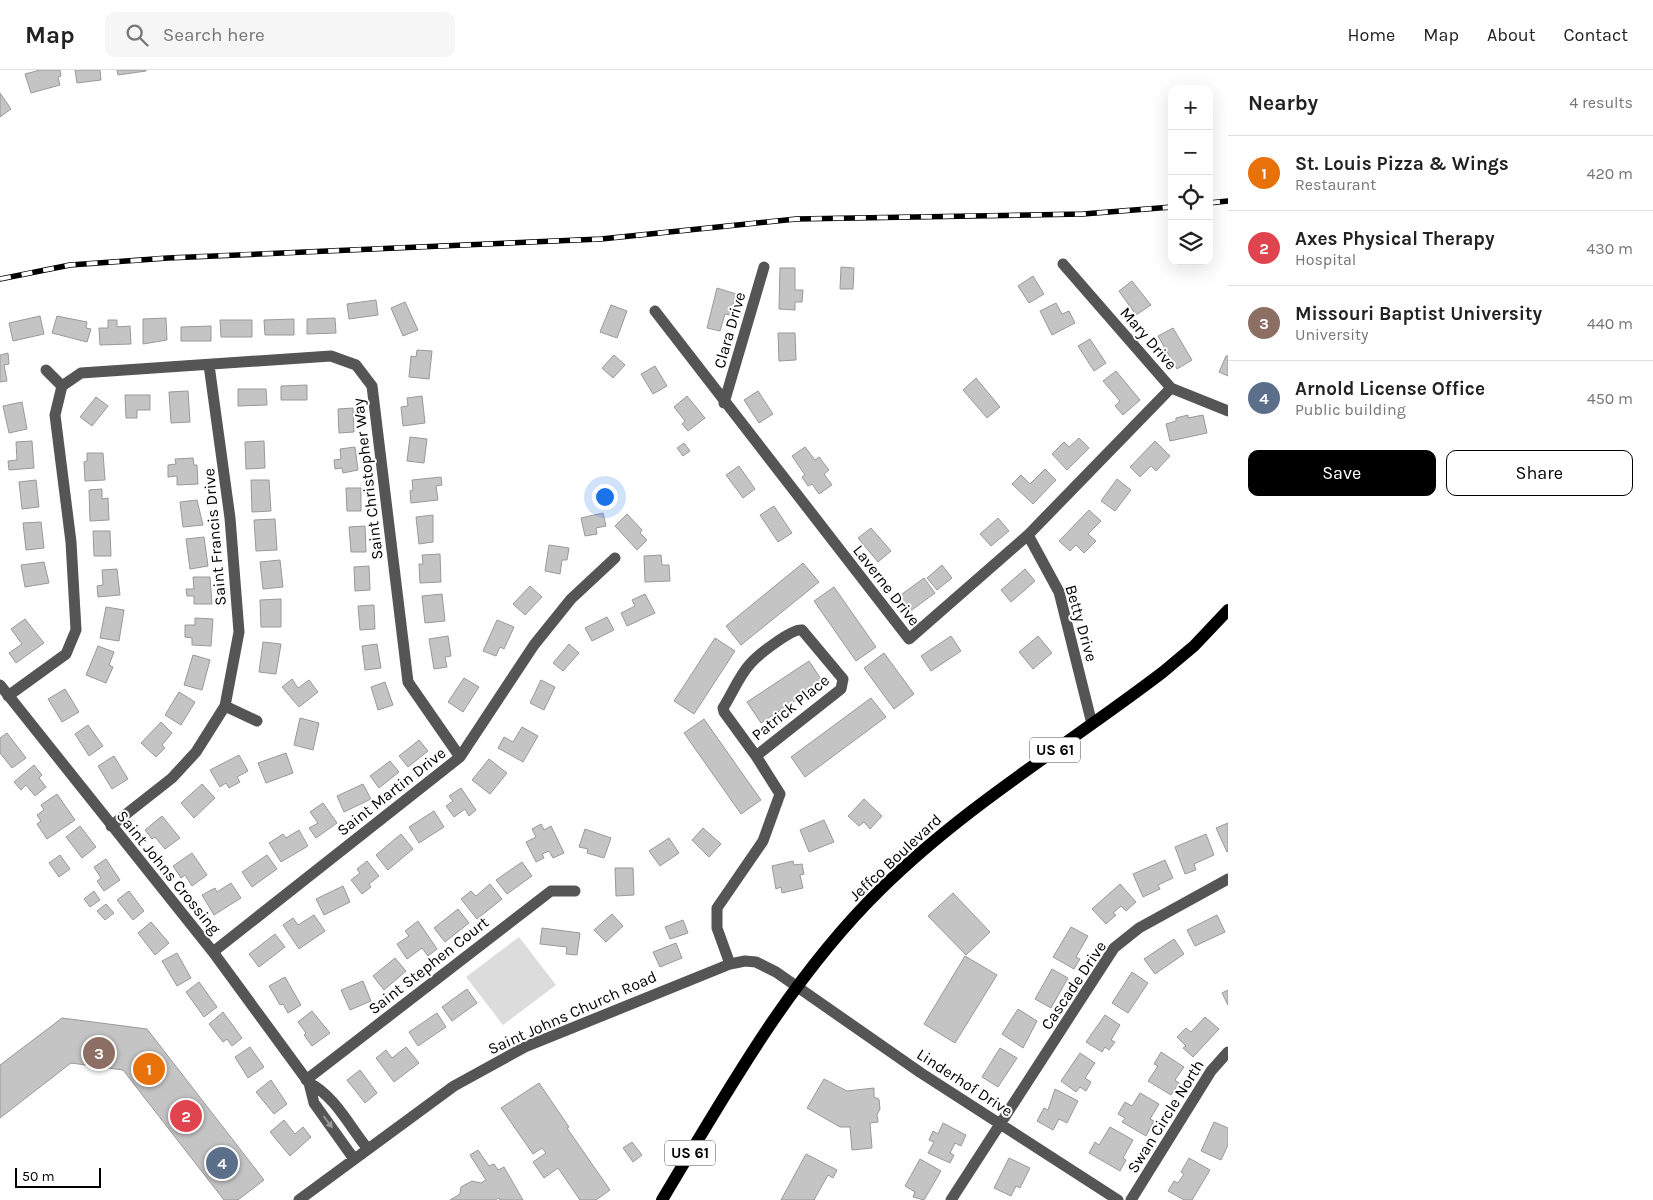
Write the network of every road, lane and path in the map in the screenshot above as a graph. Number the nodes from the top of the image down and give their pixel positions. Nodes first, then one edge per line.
1 (1063, 264) dead end
2 (764, 267) dead end
3 (655, 311) dead end
4 (209, 365) junction
5 (46, 370) dead end
6 (62, 386) junction
7 (1172, 388) junction
8 (724, 403) junction
9 (1228, 411) edge
10 (1028, 535) junction
11 (615, 558) dead end
12 (1228, 610) edge
13 (0, 685) edge
14 (8, 696) junction
15 (225, 706) junction
16 (257, 721) dead end
17 (1092, 724) junction
18 (756, 756) junction
19 (460, 757) junction
20 (110, 826) junction
21 (1228, 879) edge
22 (575, 891) dead end
23 (213, 952) junction
24 (730, 964) junction
25 (798, 987) junction
26 (1228, 1052) edge
27 (308, 1081) junction
28 (1001, 1125) junction
29 (367, 1148) junction
30 (354, 1158) junction
31 (299, 1200) edge
32 (662, 1200) edge
33 (952, 1200) edge
34 (1118, 1200) edge
35 (1131, 1200) edge

1 - 7 street, Mary Drive
2 - 8 street, Clara Drive
3 - 8 street, Laverne Drive
4 - 6 street, Saint Christopher Way
4 - 15 street, Saint Francis Drive
4 - 19 street, Saint Christopher Way
5 - 6 street
6 - 14 street
7 - 9 street, Mary Drive
7 - 10 street, Laverne Drive
8 - 10 street, Laverne Drive
10 - 17 street, Betty Drive
11 - 19 street, Saint Martin Drive
12 - 17 main road, Jeffco Boulevard / US 61
13 - 14 street, Saint Johns Crossing
14 - 20 street, Saint Johns Crossing
15 - 16 street
15 - 20 street, Saint Francis Drive
17 - 25 main road, Jeffco Boulevard / US 61
18 - 18 street, Patrick Place
18 - 24 street, Patrick Place
19 - 23 street, Saint Martin Drive
20 - 23 street, Saint Johns Crossing
21 - 28 street, Cascade Drive
22 - 27 street, Saint Stephen Court
23 - 27 street, Saint Johns Crossing
24 - 25 street, Saint Johns Church Road
24 - 29 street, Saint Johns Church Road
25 - 28 street, Linderhof Drive
25 - 32 main road, Jeffco Boulevard / US 61
26 - 35 street, Swan Circle North
27 - 29 street, Saint Johns Crossing
27 -> 30 street, Saint Johns Crossing
28 - 33 street, Cascade Drive
28 - 34 street, Linderhof Drive
29 - 30 street, Saint Johns Church Road
30 - 31 street, Saint Johns Church Road

